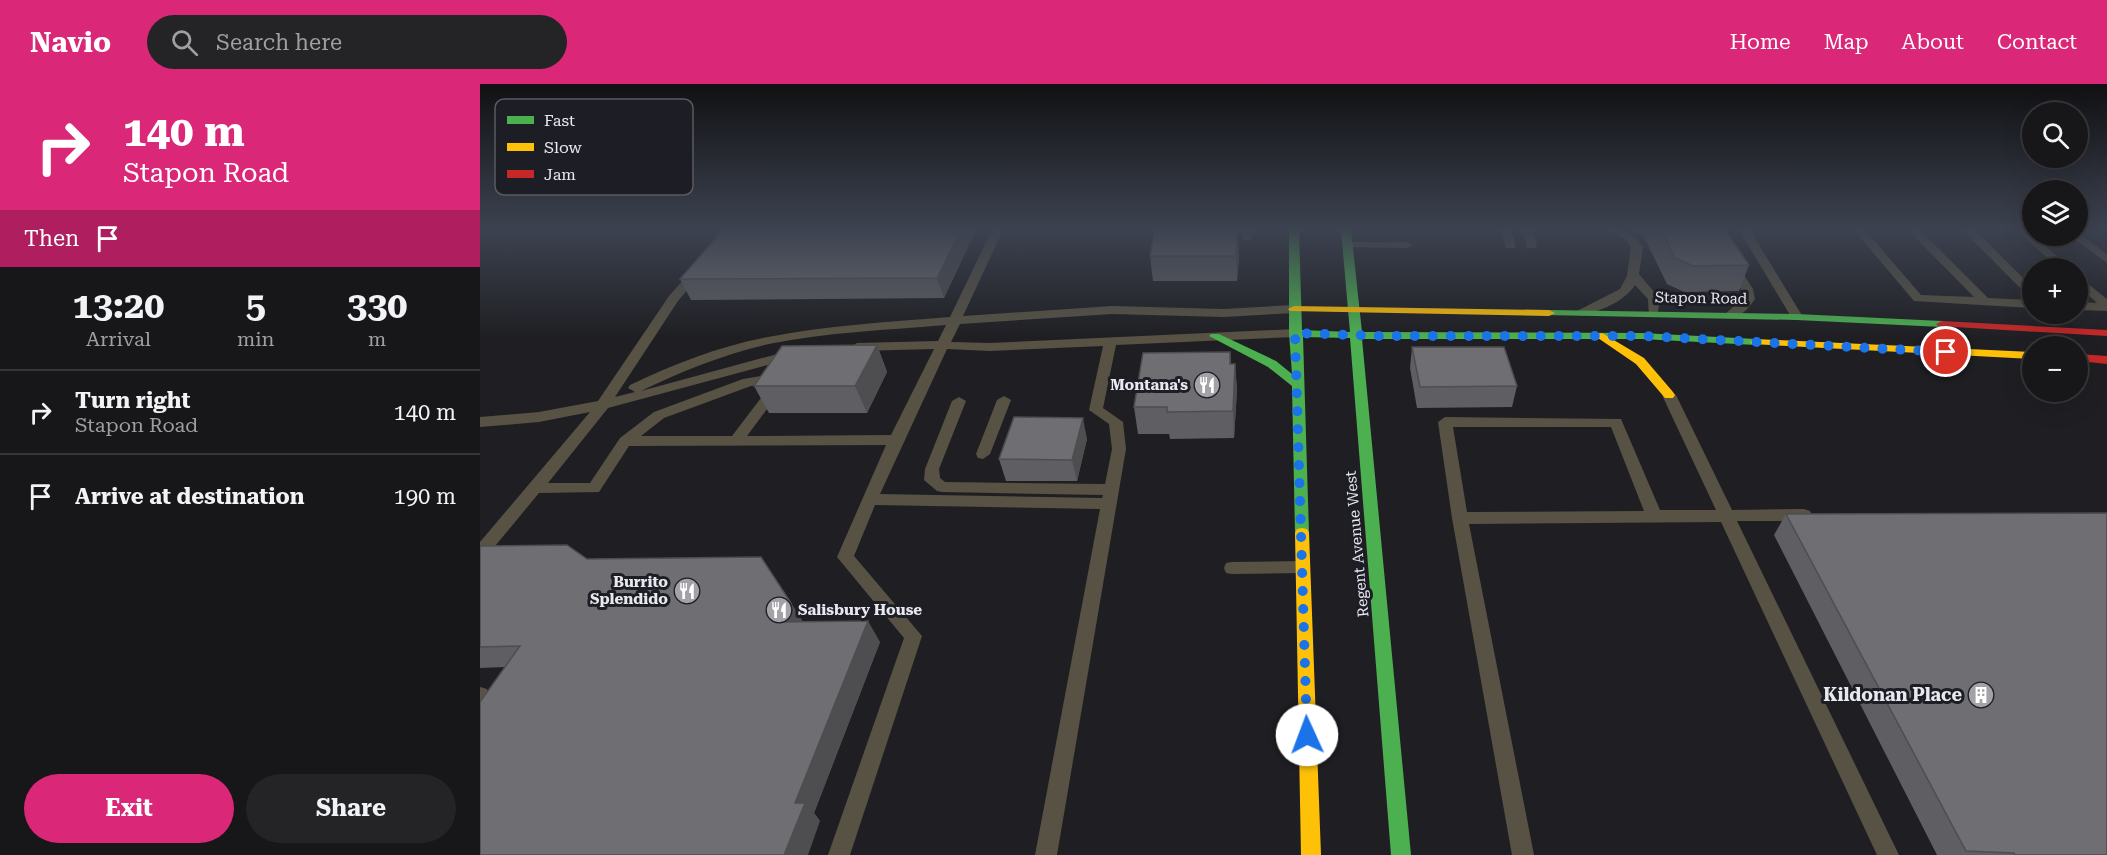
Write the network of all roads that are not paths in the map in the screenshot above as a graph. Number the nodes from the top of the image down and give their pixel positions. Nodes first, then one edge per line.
1 (701, 266) edge
2 (982, 266) edge
3 (1294, 266) edge
4 (1350, 266) edge
5 (1635, 266) edge
6 (1732, 266) edge
7 (1766, 266) edge
8 (1890, 266) edge
9 (1948, 266) edge
10 (2004, 266) edge
11 (1634, 276) junction
12 (2022, 283) edge
13 (2088, 289) edge
14 (1985, 302) junction
15 (2022, 304) edge
16 (2088, 306) edge
17 (2107, 306) edge
18 (1294, 309) junction
19 (1355, 310) junction
20 (1581, 313) junction
21 (1653, 314) junction
22 (1730, 315) junction
23 (1797, 317) junction
24 (957, 320) junction
25 (1295, 333) junction
26 (2107, 333) edge
27 (1356, 335) junction
28 (1215, 336) junction
29 (1601, 336) junction
30 (1706, 338) junction
31 (1110, 340) junction
32 (941, 345) junction
33 (1817, 346) junction
34 (846, 348) edge
35 (1688, 351) dead end
36 (802, 352) edge
37 (2022, 356) edge
38 (2088, 359) edge
39 (2107, 360) edge
40 (1296, 383) junction
41 (1671, 387) joint
42 (1004, 400) dead end
43 (959, 401) dead end
44 (604, 403) junction
45 (480, 422) edge
46 (896, 440) junction
47 (625, 441) junction
48 (735, 442) junction
49 (983, 454) dead end
50 (535, 488) junction
51 (1110, 497) junction
52 (871, 499) junction
53 (1817, 515) edge
54 (1654, 516) junction
55 (1726, 516) junction
56 (1460, 518) junction
57 (480, 553) edge
58 (1302, 567) junction
59 (1232, 568) dead end
60 (839, 855) edge
61 (1046, 855) edge
62 (1311, 855) edge
63 (1401, 855) edge
64 (1523, 855) edge
65 (1888, 855) edge

1 - 44 lane
2 - 24 lane
3 - 18 street
4 - 19 street, Regent Avenue West
5 - 11 lane
6 - 22 lane
7 - 23 lane
8 - 14 lane
9 - 14 lane
10 - 12 lane
11 - 20 lane
11 - 21 lane
13 - 17 lane
14 - 15 lane
16 - 17 lane
18 - 19 street, Stapon Road
18 - 24 lane
18 - 25 street
19 - 20 street, Stapon Road
19 - 27 street, Regent Avenue West
20 - 21 street, Stapon Road
21 - 22 street, Stapon Road
22 - 23 street, Stapon Road
23 - 26 street, Stapon Road
23 - 33 street
24 - 32 lane
24 - 44 lane
25 - 27 street
25 - 28 lane
25 - 40 street
27 - 29 street
27 - 63 street, Regent Avenue West
28 - 31 lane
28 - 40 street
29 - 30 street
29 - 41 street
30 - 33 street
30 - 35 street
31 - 32 lane
31 - 51 lane
32 - 34 lane
32 - 46 lane
33 - 37 street
36 - 44 lane
38 - 39 street
40 - 58 street
41 - 55 lane
42 - 49 lane
43 - 51 lane
44 - 45 lane
44 - 50 lane
46 - 48 lane
46 - 52 lane
47 - 48 lane
47 - 48 lane
47 - 50 lane
50 - 57 lane
51 - 52 lane
51 - 61 lane
52 - 60 lane
53 - 55 lane
54 - 55 lane
54 - 56 lane
54 - 56 lane
55 - 65 lane
56 - 64 lane
58 - 59 lane
58 - 62 street

